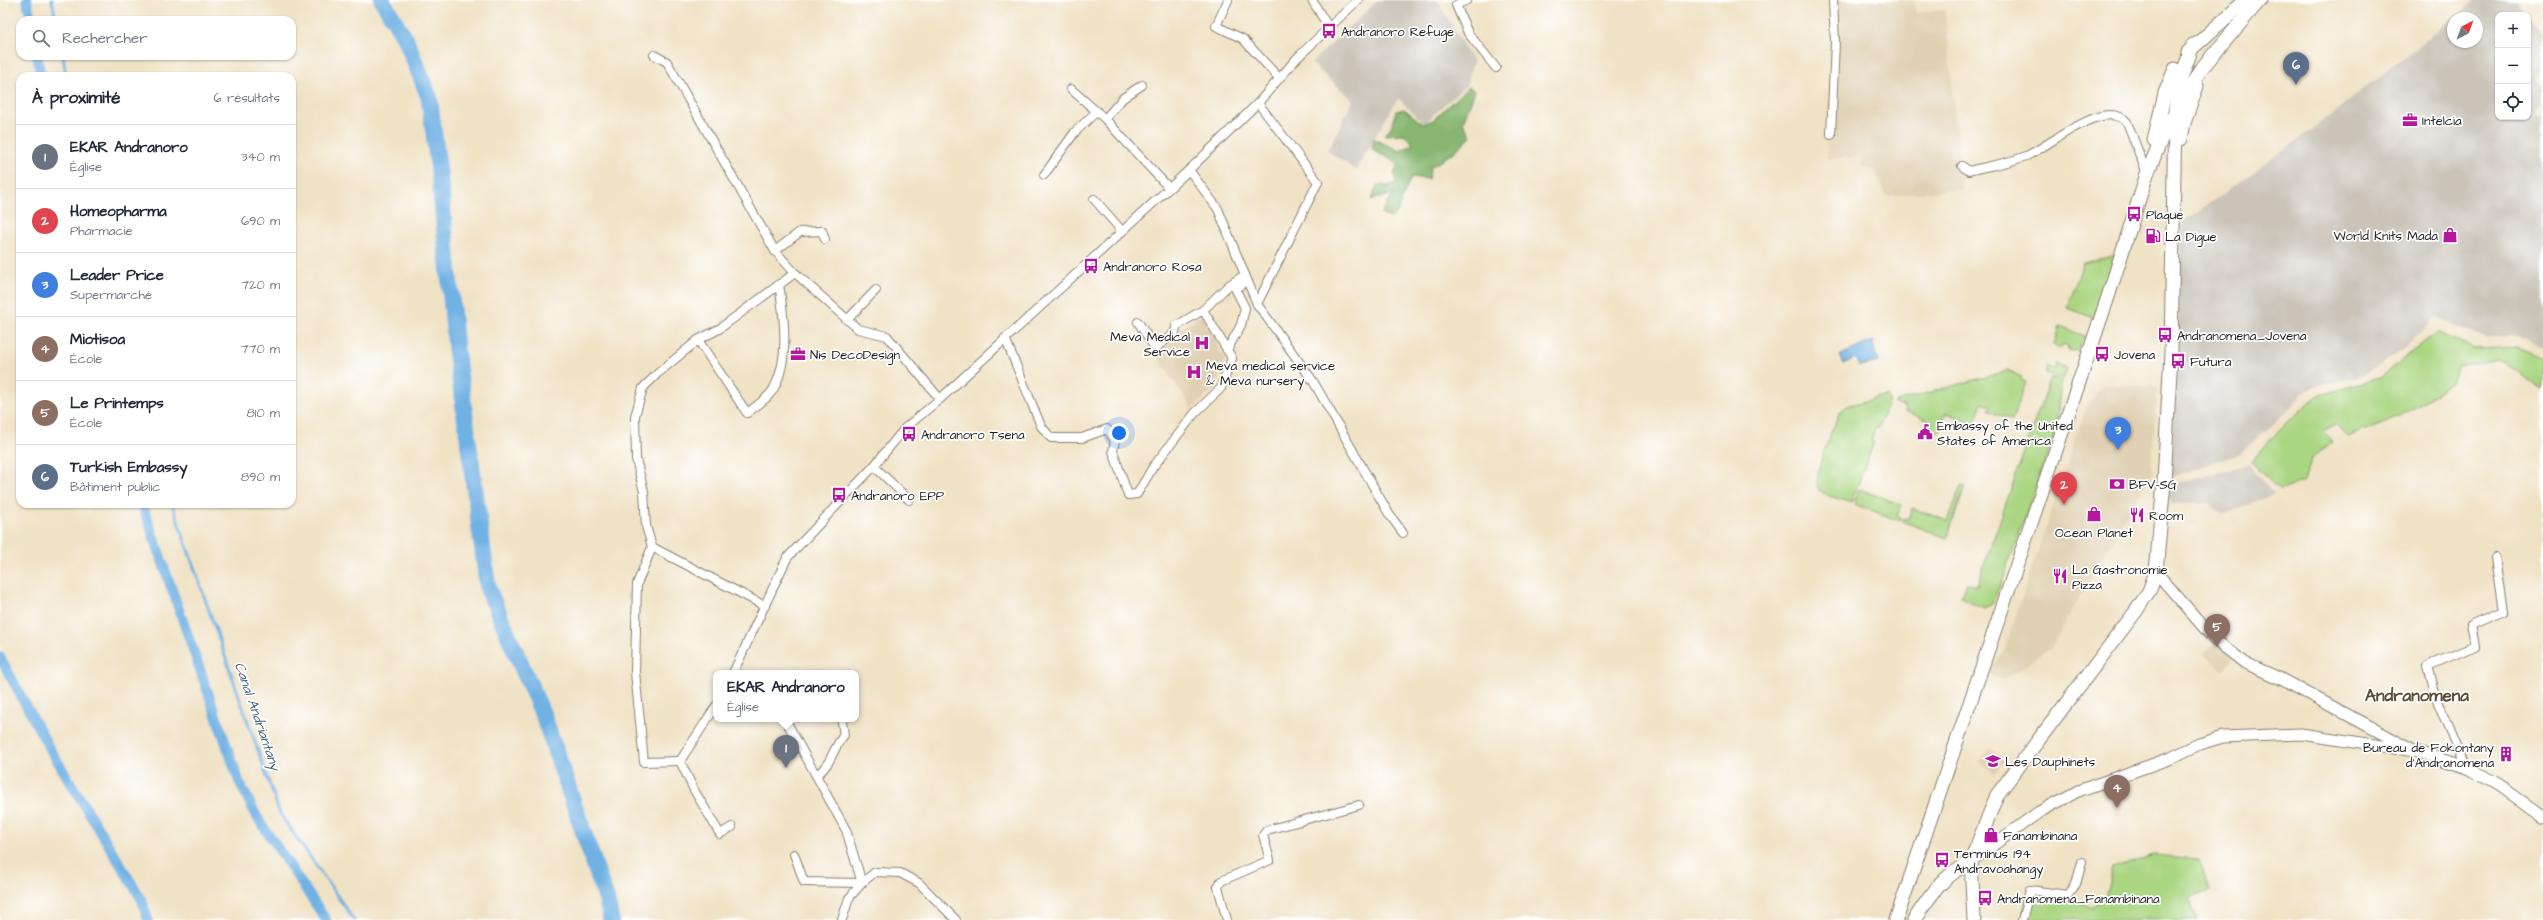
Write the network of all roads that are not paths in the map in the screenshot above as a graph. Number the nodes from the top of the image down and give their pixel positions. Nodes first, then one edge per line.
1 (1228, 0) edge
2 (1312, 0) edge
3 (1358, 0) edge
4 (1467, 0) edge
5 (1833, 0) edge
6 (2246, 0) edge
7 (2260, 0) edge
8 (1455, 3) edge
9 (1329, 28) junction
10 (2193, 45) junction
11 (2214, 54) junction
12 (654, 55) dead end
13 (1496, 68) dead end
14 (1279, 78) junction
15 (1142, 85) dead end
16 (1071, 89) dead end
17 (1258, 103) junction
18 (1097, 111) junction
19 (2175, 111) junction
20 (1105, 119) junction
21 (1831, 135) dead end
22 (1962, 166) dead end
23 (1189, 170) junction
24 (2147, 174) junction
25 (1044, 175) dead end
26 (1168, 187) junction
27 (1094, 199) dead end
28 (2174, 199) junction
29 (1122, 231) junction
30 (825, 239) dead end
31 (776, 251) junction
32 (795, 273) junction
33 (1245, 275) junction
34 (779, 284) junction
35 (876, 290) dead end
36 (1257, 304) junction
37 (1202, 310) junction
38 (847, 320) junction
39 (1138, 322) dead end
40 (1005, 338) junction
41 (698, 340) junction
42 (1226, 350) junction
43 (940, 399) junction
44 (874, 466) junction
45 (909, 500) dead end
46 (1403, 533) dead end
47 (652, 547) junction
48 (2495, 558) dead end
49 (2156, 572) junction
50 (765, 606) junction
51 (737, 670) edge
52 (713, 711) edge
53 (787, 722) edge
54 (842, 722) dead end
55 (2415, 751) junction
56 (680, 761) junction
57 (2465, 767) junction
58 (817, 775) junction
59 (1359, 805) dead end
60 (2530, 806) junction
61 (2543, 817) edge
62 (2543, 821) edge
63 (732, 828) dead end
64 (794, 854) dead end
65 (1971, 861) junction
66 (2082, 862) dead end
67 (862, 883) junction
68 (842, 920) edge
69 (956, 920) edge
70 (1227, 920) edge
71 (1896, 920) edge
72 (1914, 920) edge
73 (1974, 920) edge
74 (2022, 920) edge

1 - 14 street
2 - 9 street
3 - 9 street
4 - 8 street
5 - 21 street
6 - 10 main road
7 - 11 main road
8 - 13 street
9 - 14 street
10 - 19 main road
10 - 24 main road
11 - 19 main road
11 - 28 main road
12 - 31 street
14 - 17 street
15 - 20 street
16 - 18 street
17 - 23 street
17 - 36 street
18 - 20 street
18 - 25 street
19 - 24 main road
19 - 28 main road
20 - 26 street
22 - 24 street
23 - 26 street
23 - 33 street
24 - 71 main road
26 - 29 street
27 - 29 street
28 - 49 main road
29 - 40 street
30 - 31 street
31 - 32 street
32 - 34 street
32 - 38 street
33 - 36 street
33 - 37 street
33 - 42 street
34 - 41 street
34 - 41 street
35 - 38 street
36 - 46 street
37 - 39 street
37 - 42 street
38 - 43 street
40 - 42 street
40 - 43 street
41 - 47 street
43 - 44 street
44 - 45 street
44 - 50 street
47 - 50 street
47 - 56 street
48 - 57 street
49 - 55 street
49 - 65 main road
50 - 51 street
52 - 56 street
53 - 58 street
54 - 58 street
55 - 57 street
55 - 65 street
56 - 63 street
57 - 60 street
58 - 67 street
59 - 70 street
60 - 61 street
60 - 62 street
64 - 67 street
65 - 72 main road
65 - 73 main road
66 - 74 street
67 - 68 street
67 - 69 street

